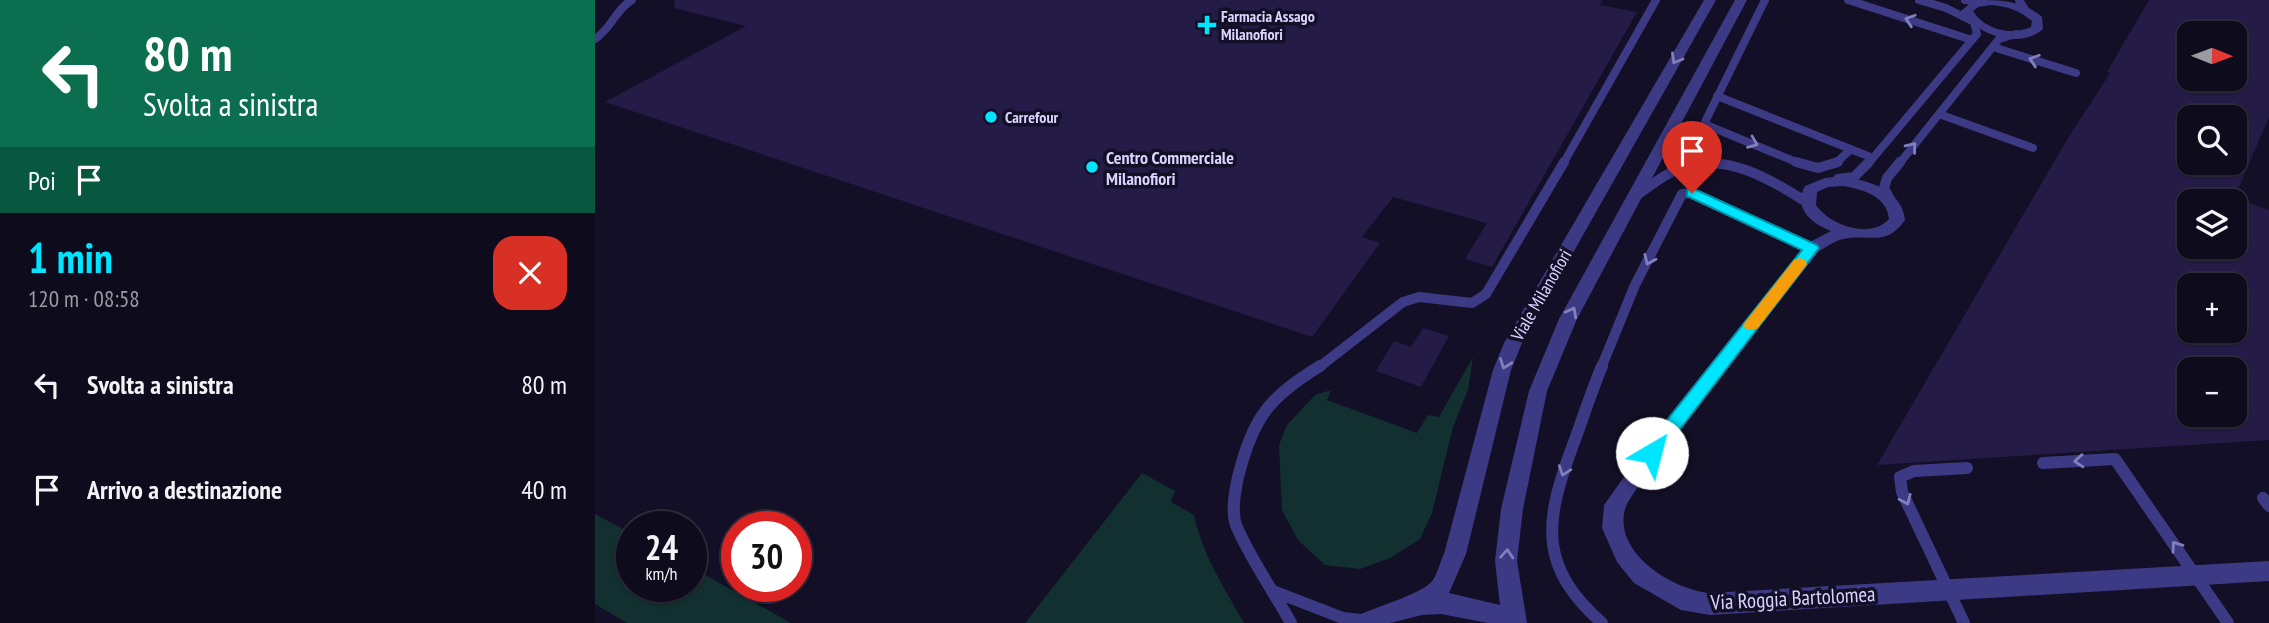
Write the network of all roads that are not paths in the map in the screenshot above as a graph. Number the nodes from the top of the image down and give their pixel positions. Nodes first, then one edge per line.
1 (632, 0) edge
2 (1656, 0) edge
3 (1710, 0) edge
4 (1741, 0) edge
5 (1765, 0) edge
6 (1848, 0) edge
7 (1919, 0) edge
8 (1965, 0) edge
9 (2003, 1) edge
10 (1983, 2) edge
11 (2022, 5) edge
12 (1974, 22) junction
13 (2016, 34) junction
14 (595, 39) edge
15 (1972, 40) junction
16 (1993, 47) junction
17 (2075, 73) dead end
18 (1717, 96) junction
19 (1939, 114) junction
20 (2033, 148) dead end
21 (1851, 149) junction
22 (1873, 158) junction
23 (1838, 180) junction
24 (1634, 197) junction
25 (1893, 204) junction
26 (1810, 208) junction
27 (1848, 232) junction
28 (1812, 248) junction
29 (2043, 463) dead end
30 (1967, 468) dead end
31 (2269, 571) edge
32 (2195, 575) junction
33 (1949, 589) junction
34 (1273, 591) junction
35 (1418, 604) junction
36 (1369, 622) edge
37 (1515, 622) edge
38 (1291, 623) edge
39 (1602, 623) edge
40 (1964, 623) edge
41 (2228, 623) edge

1 - 14 lane
2 - 34 lane
3 -> 35 street, Viale Milanofiori
4 - 24 street, Viale Milanofiori
5 - 18 lane
15 -> 6 lane
7 - 12 lane
8 - 10 lane
9 - 10 street
9 - 11 street
10 - 12 street
11 - 13 street
12 - 13 street
12 - 15 lane
13 - 16 lane
15 - 22 lane
17 -> 16 lane
16 - 19 lane
18 - 21 lane
18 -> 21 lane
19 - 20 lane
25 -> 19 lane
21 - 22 lane
22 - 23 lane
23 - 25 street
23 - 26 street
24 - 26 lane
37 -> 24 street, Viale Milanofiori
25 - 27 street
26 - 27 street
26 - 28 street
27 - 28 street, Via Roggia Bartolomea
28 - 33 street, Via Roggia Bartolomea
28 -> 39 lane
32 -> 29 lane
30 -> 33 lane
31 - 32 street, Via Roggia Bartolomea
32 - 33 street, Via Roggia Bartolomea
32 - 41 lane
33 - 40 lane
34 - 36 lane
34 - 38 lane
35 - 36 street
35 - 37 street

